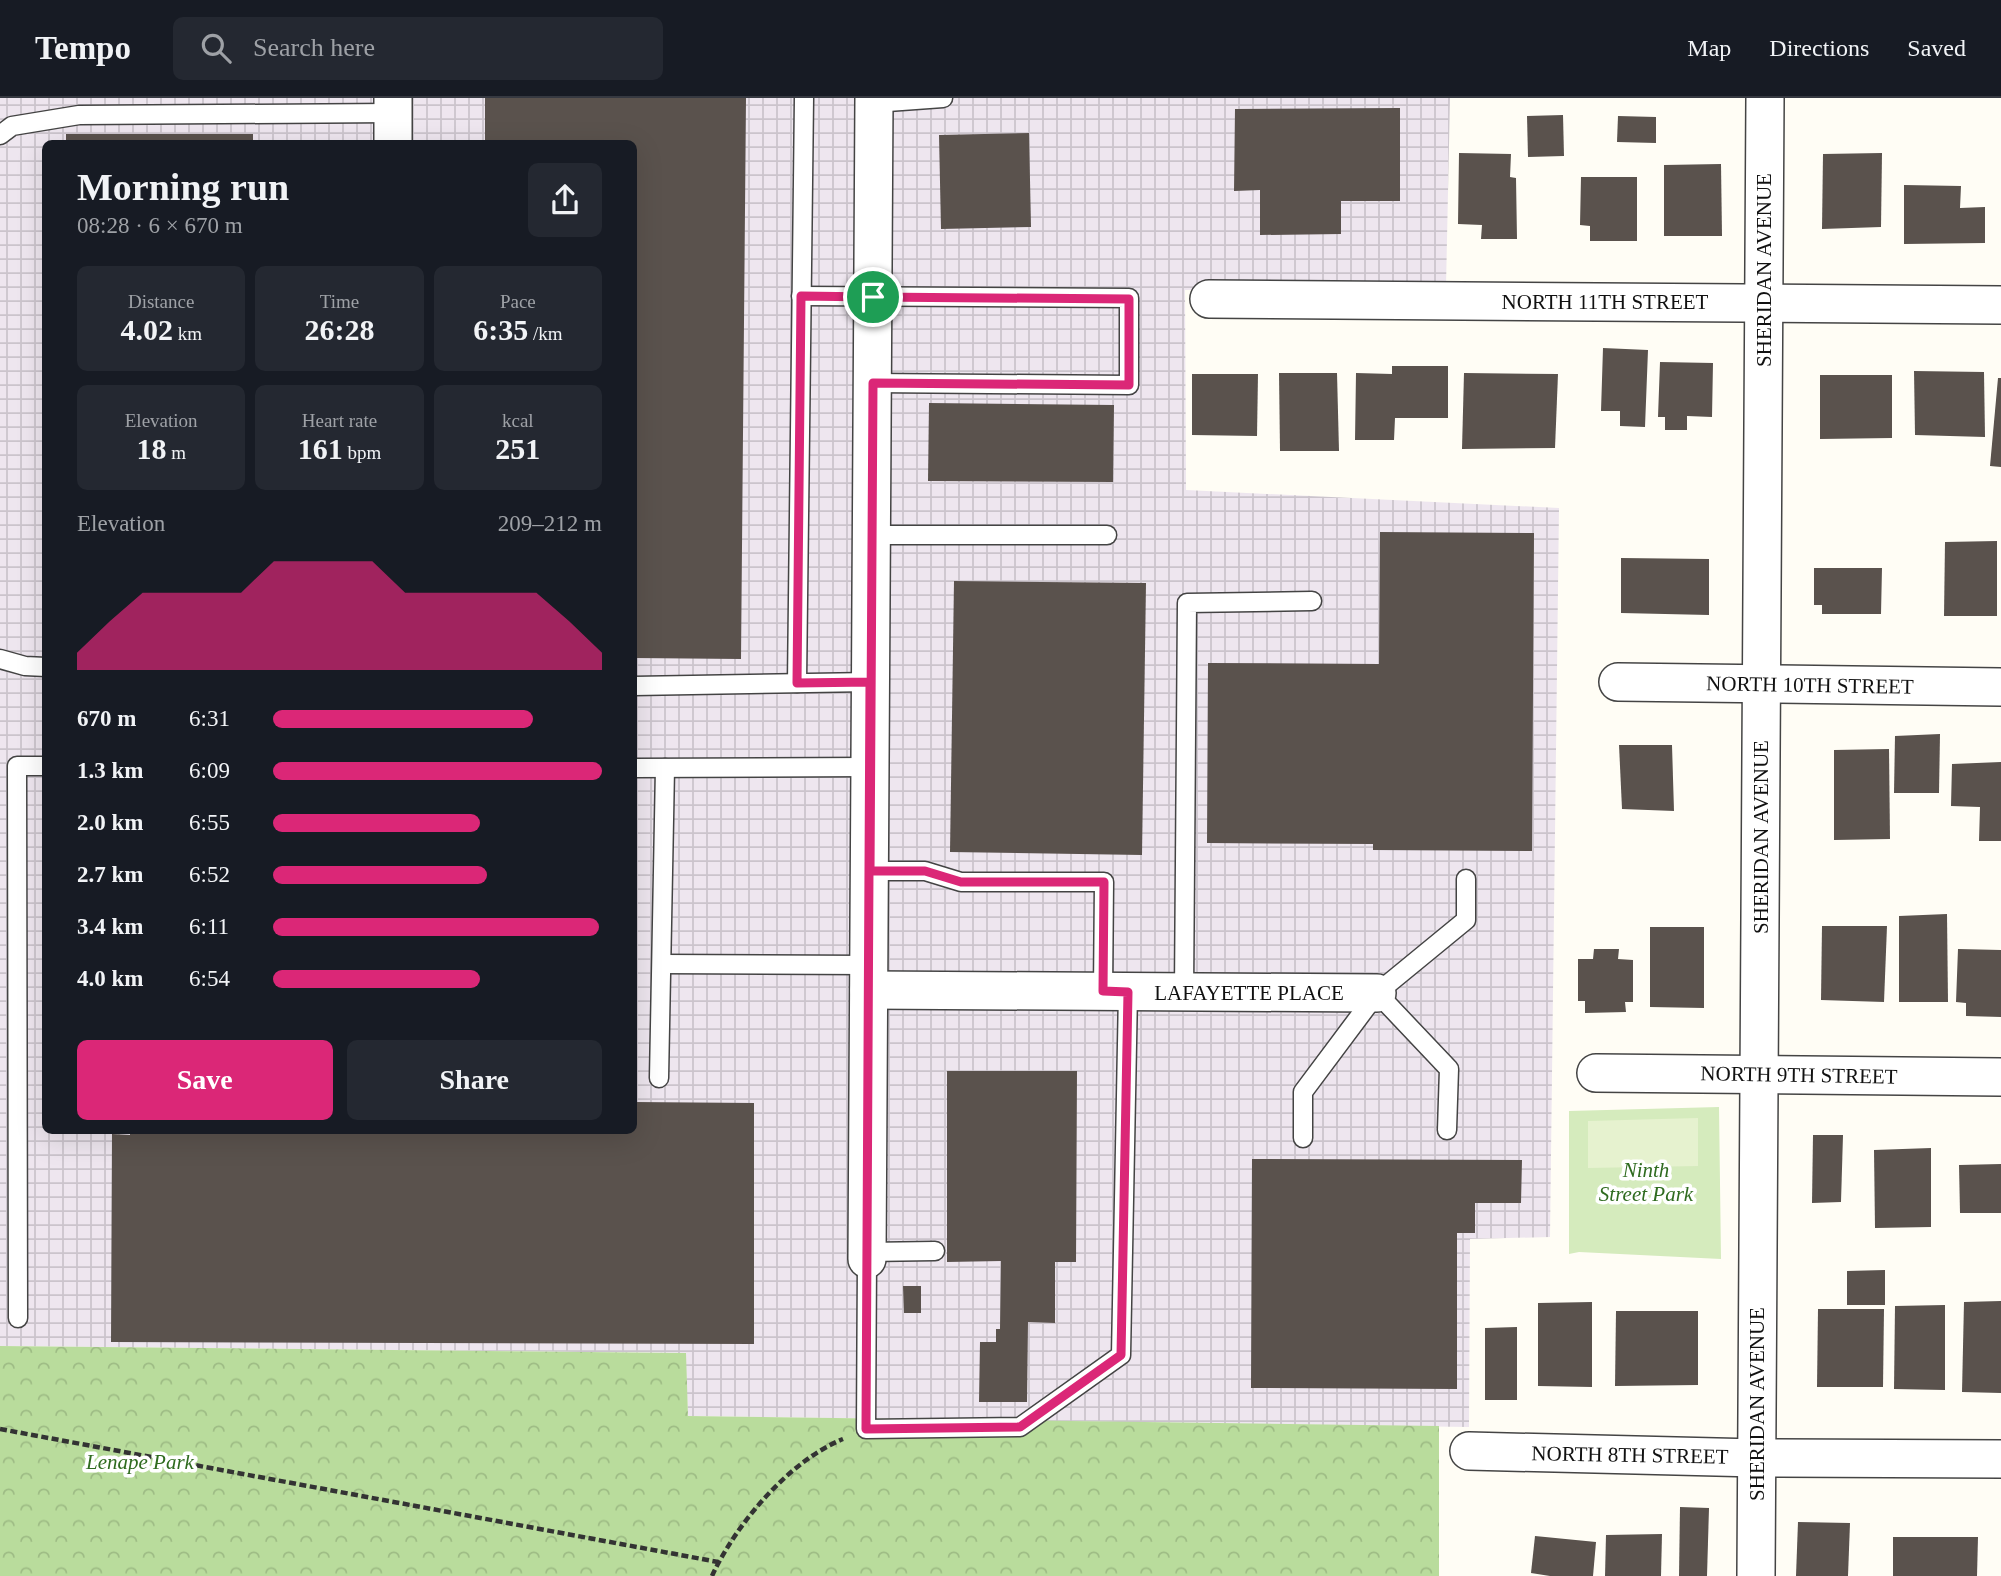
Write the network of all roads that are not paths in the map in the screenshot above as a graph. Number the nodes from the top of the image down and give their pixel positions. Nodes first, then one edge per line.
1 (804, 98) edge
2 (943, 98) edge
3 (1765, 98) edge
4 (874, 100) edge
5 (393, 118) edge
6 (0, 135) edge
7 (801, 296) junction
8 (873, 297) junction
9 (1209, 299) dead end
10 (1764, 303) junction
11 (2001, 305) edge
12 (873, 383) junction
13 (1107, 535) dead end
14 (872, 536) junction
15 (1312, 601) dead end
16 (0, 659) edge
17 (42, 667) edge
18 (870, 682) junction
19 (1619, 682) dead end
20 (797, 683) junction
21 (1762, 684) junction
22 (637, 686) edge
23 (2001, 687) edge
24 (42, 766) edge
25 (870, 767) junction
26 (637, 768) edge
27 (665, 768) junction
28 (870, 871) junction
29 (1466, 879) dead end
30 (662, 964) junction
31 (869, 978) junction
32 (1116, 992) junction
33 (1184, 992) junction
34 (1377, 993) junction
35 (1596, 1073) dead end
36 (1759, 1074) junction
37 (2001, 1077) edge
38 (659, 1078) dead end
39 (1447, 1130) dead end
40 (1303, 1138) dead end
41 (935, 1251) dead end
42 (867, 1256) junction
43 (18, 1318) dead end
44 (1469, 1451) dead end
45 (1757, 1458) junction
46 (2001, 1459) edge
47 (1756, 1576) edge

1 - 7 lane
2 - 4 lane
3 - 10 street, SHERIDAN AVENUE
4 - 8 street
5 - 6 lane
7 - 8 lane
7 - 20 lane
8 - 12 street
8 - 12 lane
9 - 10 street, NORTH 11TH STREET
10 - 11 street, NORTH 11TH STREET
10 - 21 street, SHERIDAN AVENUE
12 - 14 street
13 - 14 lane
14 - 18 street
15 - 33 lane
16 - 17 lane
18 - 20 lane
18 - 25 street
19 - 21 street, NORTH 10TH STREET
20 - 22 lane
21 - 23 street, NORTH 10TH STREET
21 - 36 street, SHERIDAN AVENUE
24 - 43 lane
25 - 27 lane
25 - 28 street
26 - 27 lane
27 - 30 lane
28 - 31 street
28 - 32 lane
29 - 34 lane
30 - 31 lane
30 - 38 lane
31 - 32 street, LAFAYETTE PLACE
31 - 42 street
32 - 33 street, LAFAYETTE PLACE
32 - 42 lane
33 - 34 street, LAFAYETTE PLACE
34 - 39 lane
34 - 40 lane
35 - 36 street, NORTH 9TH STREET
36 - 37 street, NORTH 9TH STREET
36 - 45 street, SHERIDAN AVENUE
41 - 42 lane
44 - 45 street, NORTH 8TH STREET
45 - 46 street, NORTH 8TH STREET
45 - 47 street, SHERIDAN AVENUE

